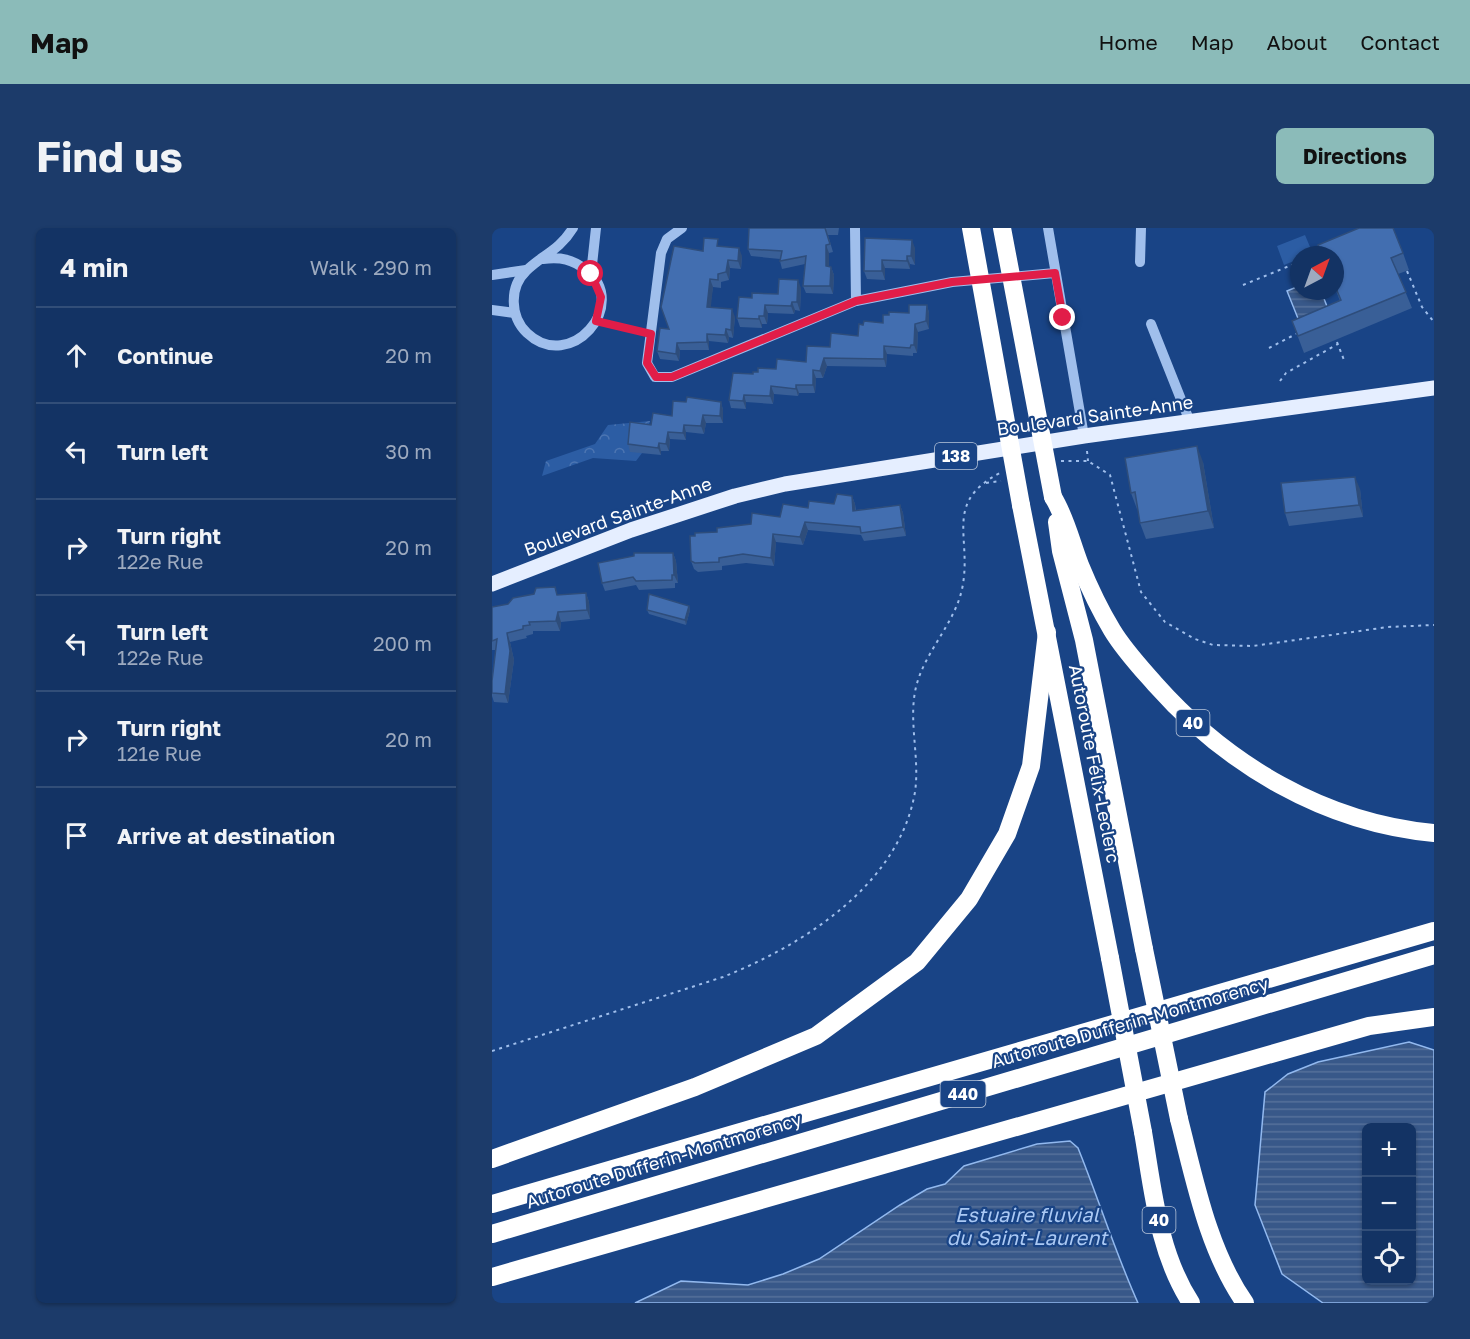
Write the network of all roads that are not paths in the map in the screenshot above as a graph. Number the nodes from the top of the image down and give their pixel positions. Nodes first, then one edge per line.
1 (573, 228) edge
2 (596, 228) edge
3 (682, 228) edge
4 (855, 228) edge
5 (971, 228) edge
6 (1002, 228) edge
7 (1048, 228) edge
8 (1141, 228) edge
9 (543, 259) junction
10 (1140, 262) dead end
11 (526, 270) junction
12 (1055, 273) junction
13 (492, 274) edge
14 (591, 274) junction
15 (856, 301) junction
16 (492, 310) edge
17 (514, 313) junction
18 (1151, 324) dead end
19 (1434, 388) edge
20 (1190, 422) junction
21 (1084, 436) junction
22 (1053, 497) junction
23 (492, 585) edge
24 (1047, 632) junction
25 (1434, 833) edge
26 (1434, 931) edge
27 (1434, 955) edge
28 (1434, 1017) edge
29 (492, 1159) edge
30 (492, 1204) edge
31 (492, 1234) edge
32 (492, 1277) edge
33 (1191, 1303) edge
34 (1245, 1303) edge

1 - 9 street
2 - 14 street
3 - 15 street
4 - 15 street
5 - 24 highway, Autoroute Félix-Leclerc / 40, bridge
6 - 22 highway, 40, bridge
7 - 12 street
8 - 10 street
9 - 11 street
9 - 14 street
11 - 13 street
11 - 17 street
12 - 15 street
12 - 21 street
14 - 17 street
16 - 17 street
18 - 20 street
19 - 20 main road, Boulevard Sainte-Anne / 138
20 - 21 main road, Boulevard Sainte-Anne / 138
21 - 23 main road, Boulevard Sainte-Anne / 138
22 - 25 highway, 40
22 - 34 highway, bridge
24 - 29 highway
24 - 33 highway, Autoroute Félix-Leclerc / 40, bridge
26 - 30 highway, Autoroute Dufferin-Montmorency / 440
27 - 31 highway, Autoroute Dufferin-Montmorency / 440
28 - 32 highway

